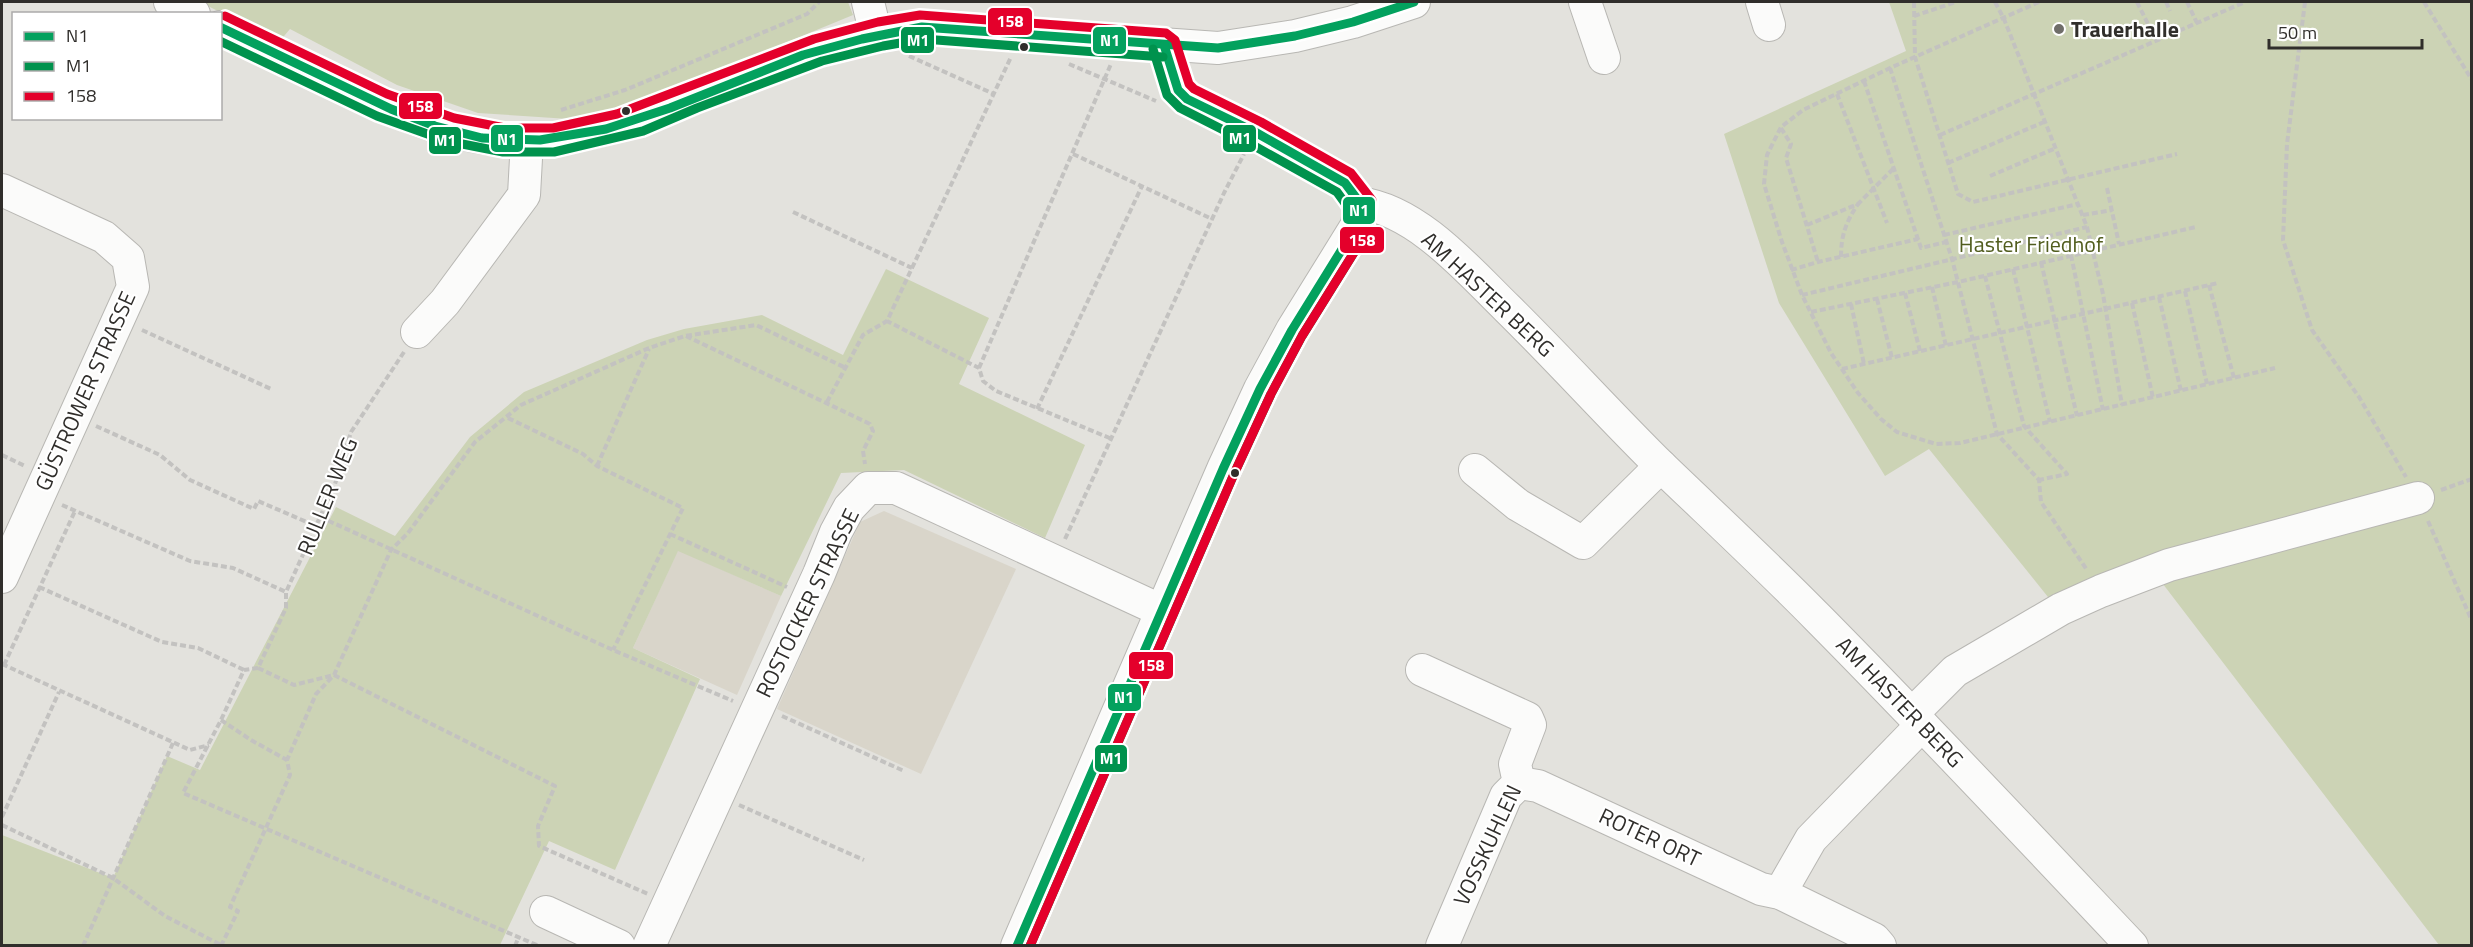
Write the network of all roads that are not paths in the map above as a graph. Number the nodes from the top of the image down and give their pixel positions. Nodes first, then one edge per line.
1 (170, 2) edge
2 (868, 2) edge
3 (1414, 2) edge
4 (1585, 2) edge
5 (190, 12) edge
6 (222, 28) edge
7 (876, 35) junction
8 (1164, 45) junction
9 (1604, 58) dead end
10 (533, 141) junction
11 (2, 190) edge
12 (1360, 203) junction
13 (417, 332) road end
14 (1661, 466) junction
15 (1475, 470) dead end
16 (2418, 498) road end
17 (5, 561) edge
18 (1160, 610) junction
19 (1422, 670) dead end
20 (1917, 719) junction
21 (1519, 783) junction
22 (1780, 893) junction
23 (546, 912) dead end
24 (620, 945) edge
25 (649, 945) edge
26 (1017, 945) edge
27 (1442, 945) edge
28 (1880, 945) edge
29 (2132, 945) edge

1 - 5 street
2 - 7 street
3 - 8 street
4 - 9 street
6 - 10 street
7 - 8 street
7 - 10 street
8 - 12 street
10 - 13 street
11 - 17 street, GÜSTROWER STRASSE
12 - 14 street, AM HASTER BERG
12 - 18 street
14 - 15 street
14 - 20 street, AM HASTER BERG
16 - 20 street
18 - 25 street, ROSTOCKER STRASSE
18 - 26 street
19 - 21 street, VOSSKUHLEN
20 - 22 street
20 - 29 street, AM HASTER BERG
21 - 22 street, ROTER ORT
21 - 27 street, VOSSKUHLEN
22 - 28 street, ROTER ORT
23 - 24 street

